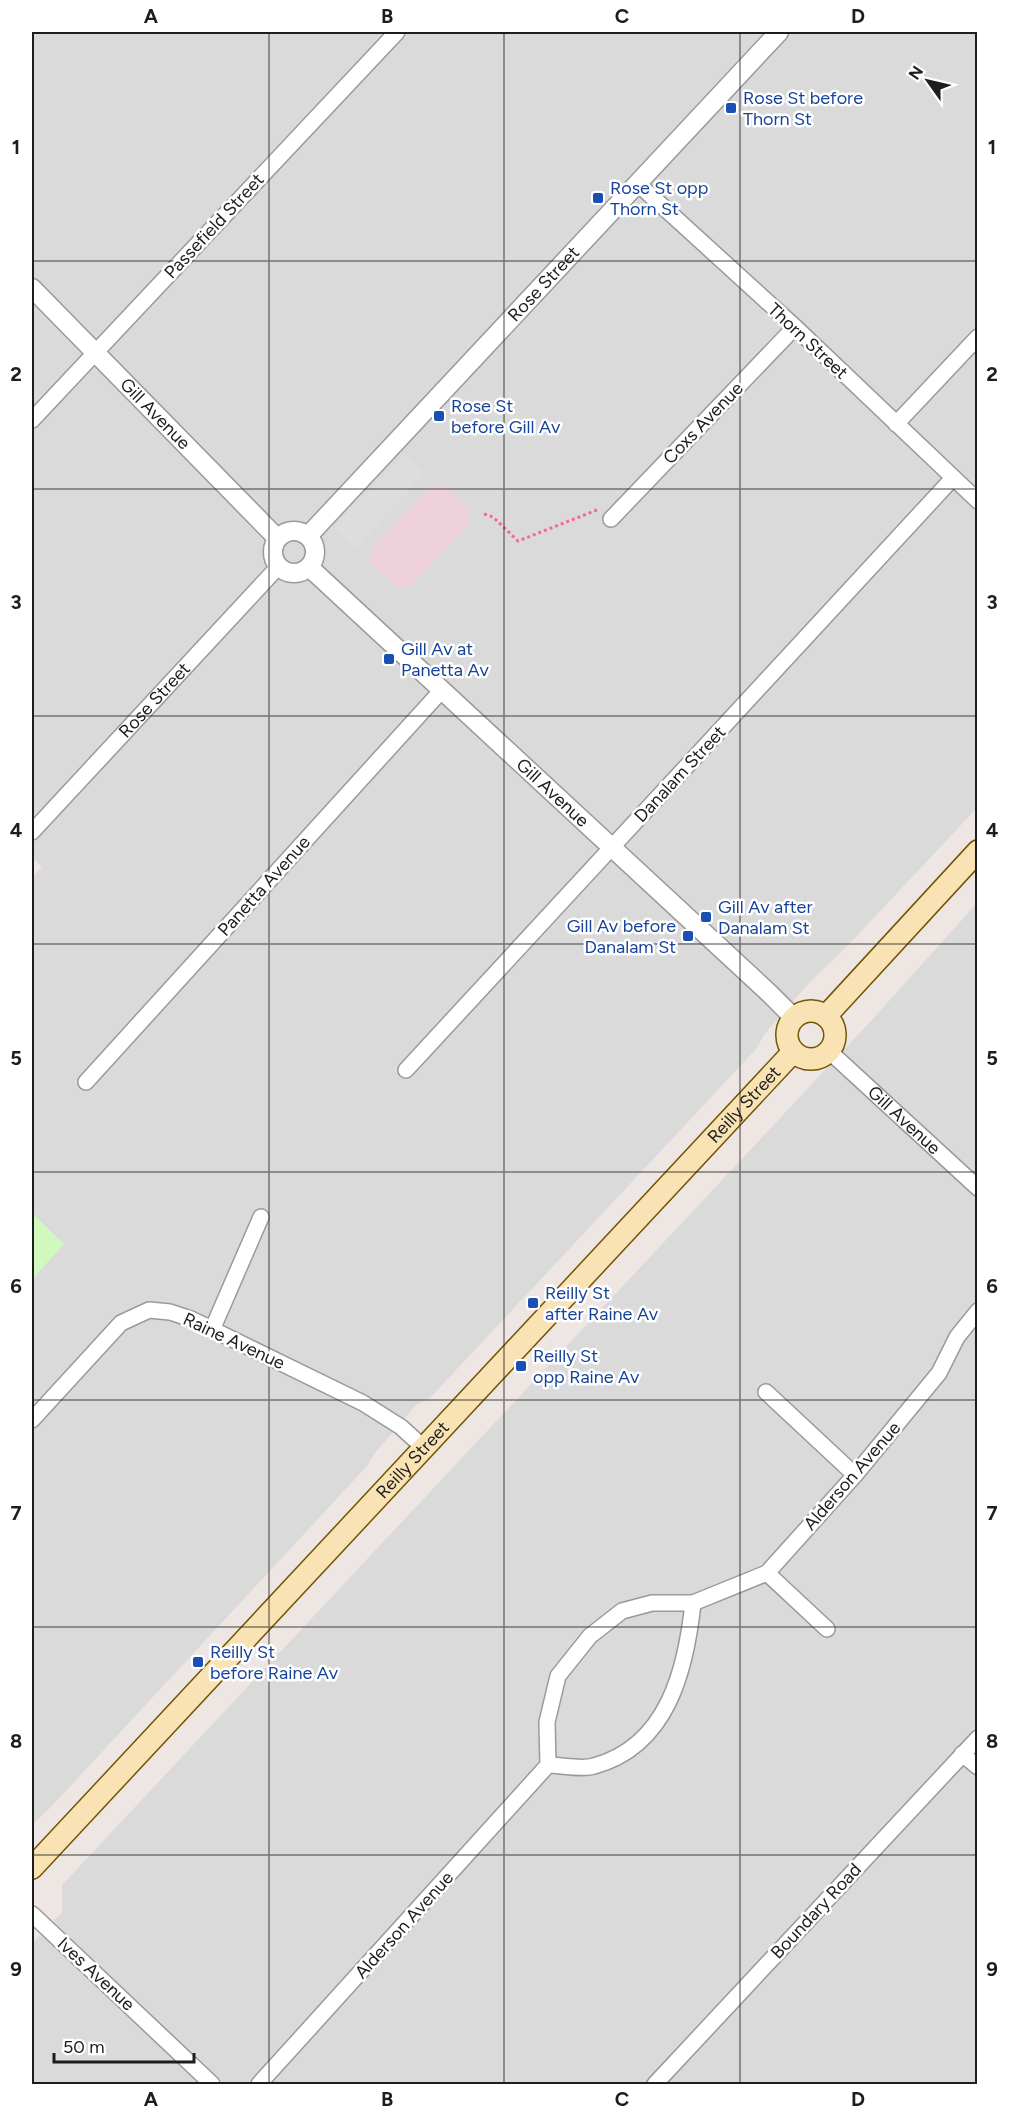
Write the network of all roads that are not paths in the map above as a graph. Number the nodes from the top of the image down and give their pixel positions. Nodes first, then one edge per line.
1 (397, 32) edge
2 (778, 32) edge
3 (637, 183) junction
4 (32, 288) edge
5 (795, 327) junction
6 (978, 337) edge
7 (95, 353) junction
8 (32, 420) edge
9 (896, 424) junction
10 (953, 478) junction
11 (978, 501) edge
12 (606, 514) road end
13 (308, 536) junction
14 (277, 538) junction
15 (278, 567) junction
16 (309, 567) junction
17 (442, 690) junction
18 (32, 832) edge
19 (611, 848) junction
20 (978, 851) edge
21 (825, 1016) junction
22 (794, 1018) junction
23 (830, 1051) junction
24 (793, 1052) junction
25 (406, 1070) dead end
26 (86, 1082) dead end
27 (978, 1188) edge
28 (261, 1217) dead end
29 (978, 1311) edge
30 (212, 1330) junction
31 (766, 1392) dead end
32 (32, 1420) edge
33 (423, 1447) junction
34 (855, 1475) junction
35 (767, 1573) junction
36 (693, 1603) junction
37 (827, 1629) dead end
38 (978, 1738) edge
39 (963, 1754) junction
40 (548, 1765) junction
41 (978, 1767) edge
42 (32, 1868) edge
43 (32, 1914) edge
44 (212, 2085) edge
45 (259, 2085) edge
46 (655, 2085) edge

1 - 7 street, Passefield Street
2 - 3 street, Rose Street
3 - 5 street, Thorn Street
3 - 13 street, Rose Street
4 - 7 street, Gill Avenue
5 - 9 street, Thorn Street
5 - 12 street, Coxs Avenue
6 - 9 street
7 - 8 street, Passefield Street
7 - 14 street, Gill Avenue
9 - 10 street, Thorn Street
10 - 11 street, Thorn Street
10 - 19 street, Danalam Street
13 - 14 street
13 - 16 street
14 - 15 street
15 - 16 street
15 - 18 street, Rose Street
16 - 17 street, Gill Avenue
17 - 19 street, Gill Avenue
17 - 26 street, Panetta Avenue
19 - 22 street, Gill Avenue
19 - 25 street, Danalam Street
20 - 21 main road
21 - 22 main road
21 - 23 main road
22 - 24 main road
23 - 24 main road
23 - 27 street, Gill Avenue
24 - 33 main road, Reilly Street
28 - 30 street
29 - 34 street, Alderson Avenue
30 - 32 street, Raine Avenue
30 - 33 street, Raine Avenue
31 - 34 street
33 - 42 main road, Reilly Street
34 - 35 street, Alderson Avenue
35 - 36 street, Alderson Avenue
35 - 37 street
36 - 40 street
36 - 40 street, Alderson Avenue
38 - 39 street, Boundary Road
39 - 41 street
39 - 46 street, Boundary Road
40 - 45 street, Alderson Avenue
43 - 44 street, Ives Avenue

